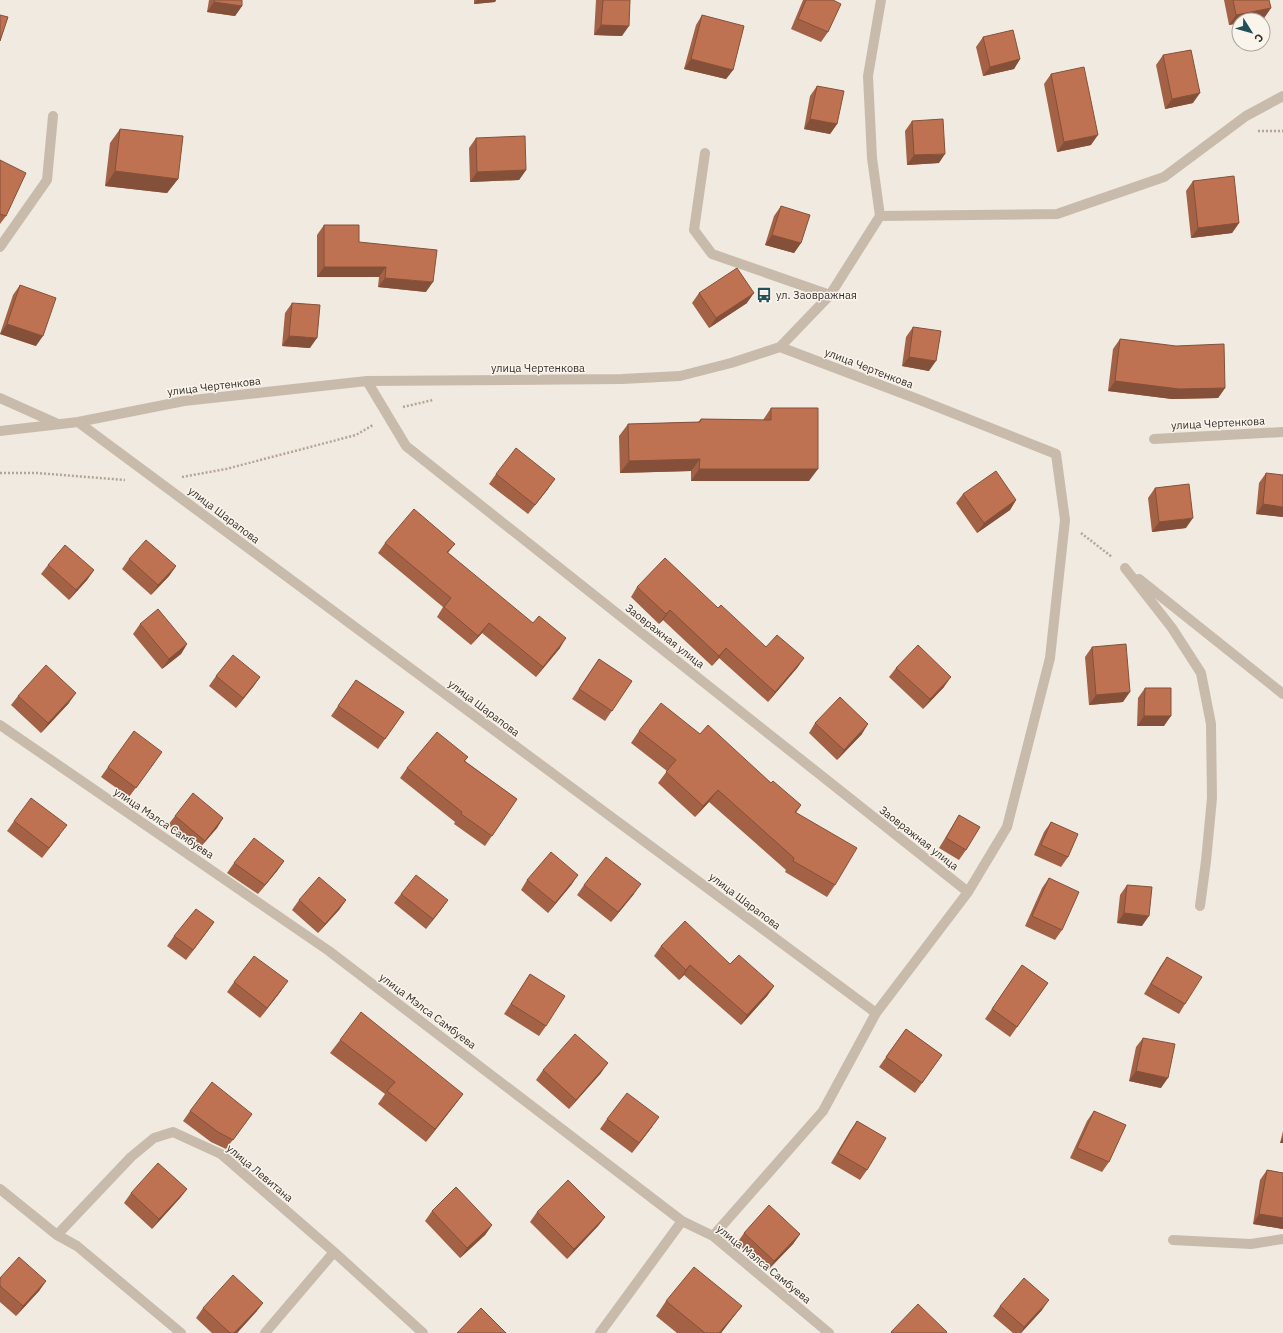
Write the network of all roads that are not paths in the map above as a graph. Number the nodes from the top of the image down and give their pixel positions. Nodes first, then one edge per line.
1 (881, 0) edge
2 (1283, 96) edge
3 (53, 116) dead end
4 (705, 153) dead end
5 (880, 216) junction
6 (0, 246) edge
7 (830, 295) junction
8 (780, 347) junction
9 (367, 382) junction
10 (0, 398) edge
11 (78, 422) junction
12 (58, 424) junction
13 (0, 431) edge
14 (1283, 432) edge
15 (1154, 439) dead end
16 (1283, 694) edge
17 (0, 726) edge
18 (968, 892) junction
19 (1200, 906) dead end
20 (876, 1013) junction
21 (0, 1190) edge
22 (682, 1221) junction
23 (57, 1235) junction
24 (713, 1236) junction
25 (1283, 1239) edge
26 (1173, 1240) dead end
27 (334, 1252) junction
28 (181, 1333) edge
29 (265, 1333) edge
30 (423, 1333) edge
31 (600, 1333) edge
32 (829, 1333) edge

1 - 5 street
2 - 5 street
3 - 6 street
4 - 7 street
5 - 7 street
7 - 8 street
8 - 9 street, улица Чертенкова
8 - 18 street, улица Чертенкова
9 - 11 street, улица Чертенкова
9 - 18 street, Заовражная улица
10 - 12 street
11 - 12 street, улица Чертенкова
11 - 20 street, улица Шарапова
12 - 13 street, улица Чертенкова
14 - 15 street, улица Чертенкова
16 - 19 street
17 - 22 street, улица Мэлса Самбуева
18 - 20 street
20 - 24 street
21 - 23 street
22 - 24 street, улица Мэлса Самбуева
22 - 31 street
23 - 27 street, улица Левитана
23 - 28 street
24 - 32 street, улица Мэлса Самбуева
25 - 26 street
27 - 29 street
27 - 30 street, улица Левитана

